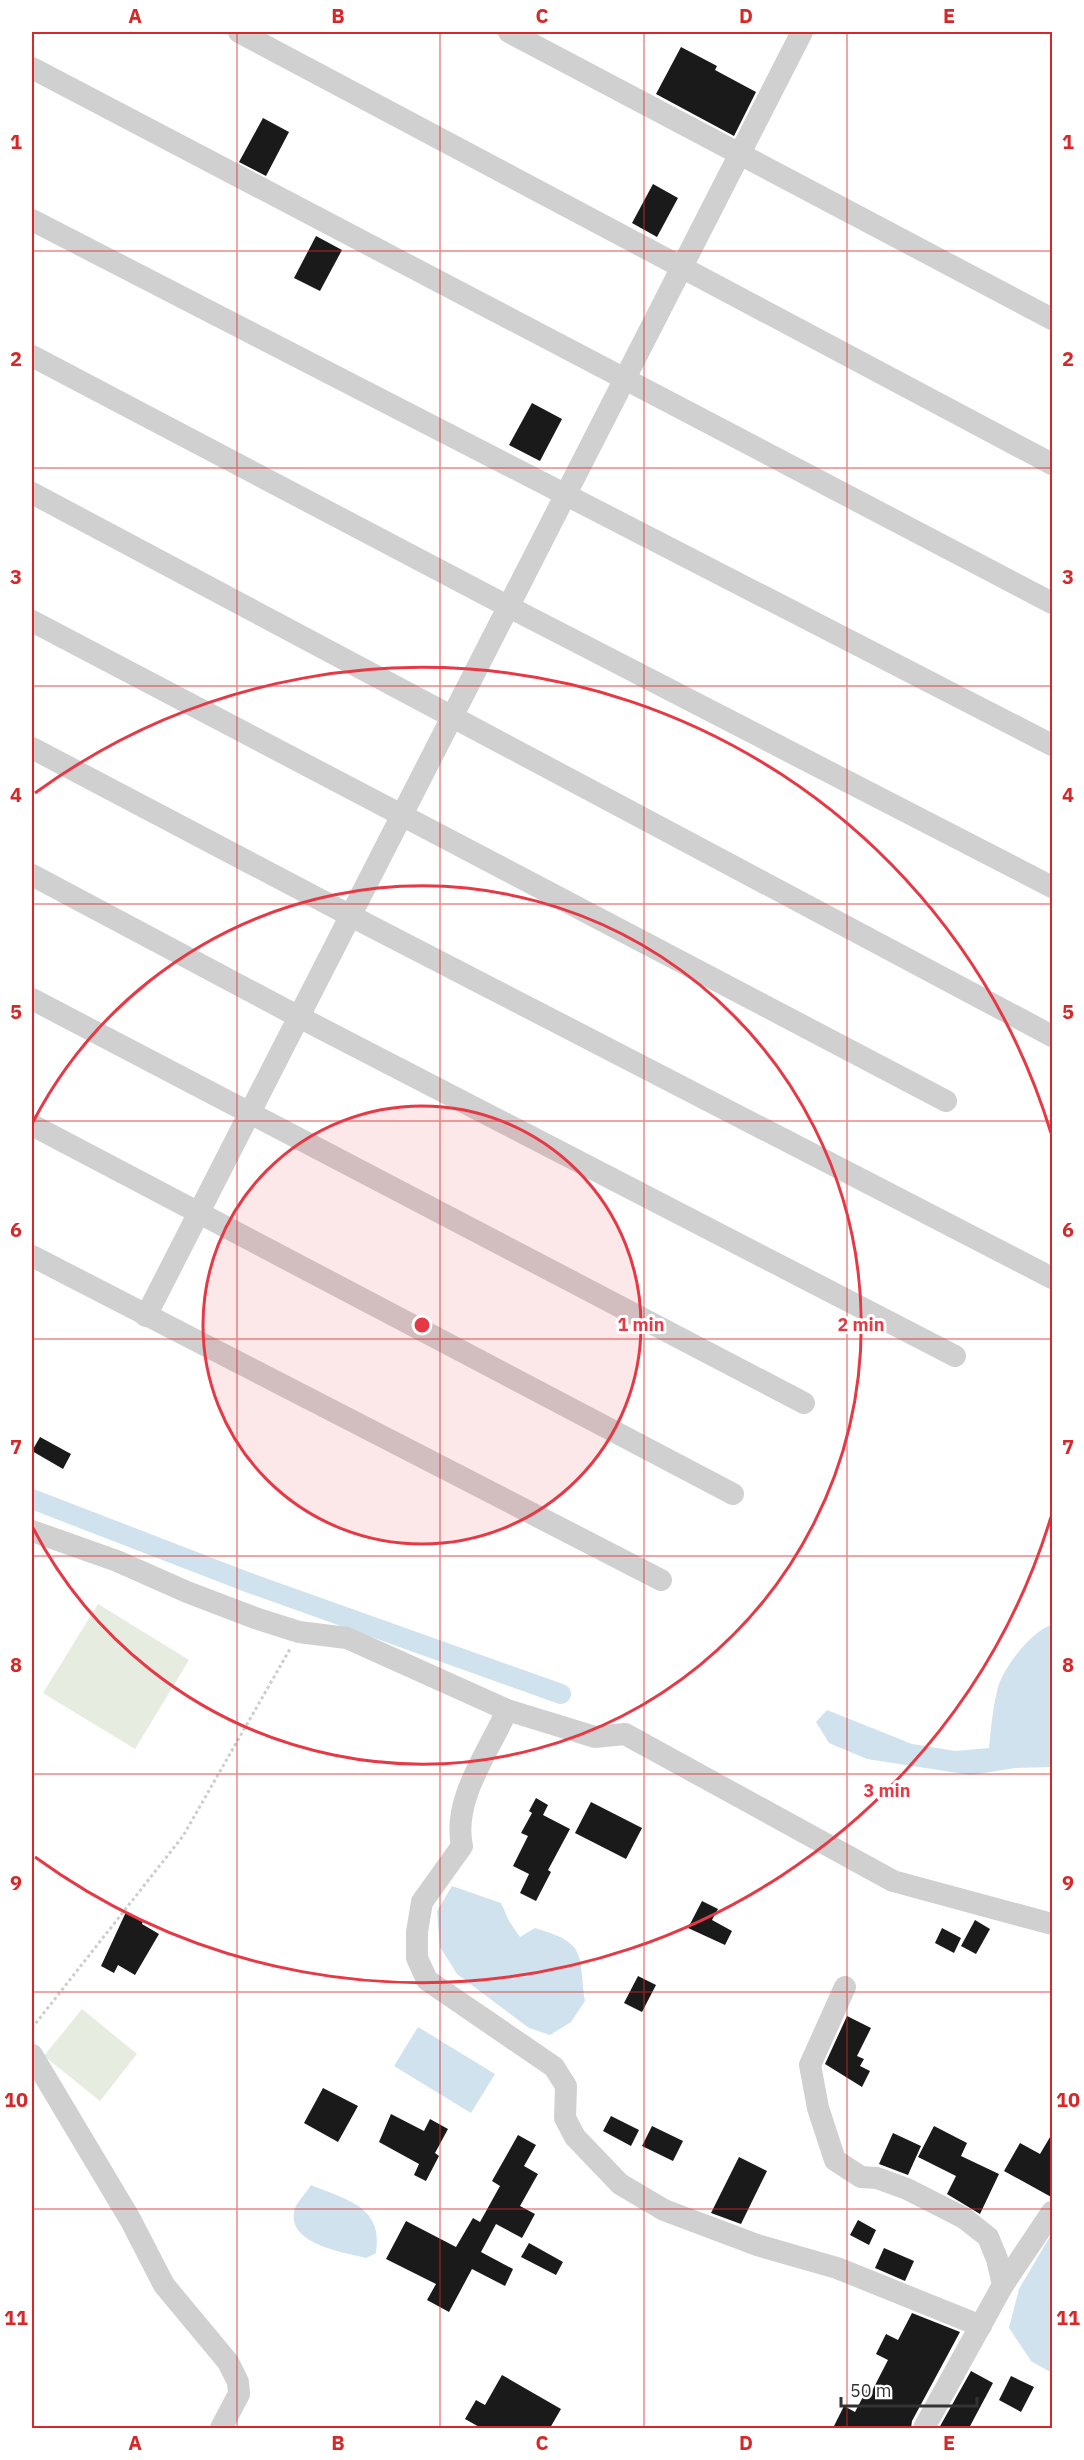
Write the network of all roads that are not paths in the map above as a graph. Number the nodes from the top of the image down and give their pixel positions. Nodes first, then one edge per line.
1 (239, 32) edge
2 (509, 32) edge
3 (802, 32) edge
4 (32, 68) edge
5 (740, 154) junction
6 (32, 220) edge
7 (681, 268) junction
8 (1053, 319) edge
9 (32, 356) edge
10 (625, 379) junction
11 (1053, 464) edge
12 (32, 493) edge
13 (566, 494) junction
14 (1053, 603) edge
15 (509, 607) junction
16 (32, 621) edge
17 (452, 717) junction
18 (1053, 745) edge
19 (32, 748) edge
20 (402, 816) junction
21 (32, 876) edge
22 (1053, 887) edge
23 (351, 916) junction
24 (32, 999) edge
25 (299, 1017) junction
26 (1053, 1036) edge
27 (946, 1101) dead end
28 (250, 1112) junction
29 (32, 1125) edge
30 (199, 1214) junction
31 (32, 1256) edge
32 (1053, 1278) edge
33 (146, 1316) junction
34 (955, 1356) dead end
35 (804, 1403) dead end
36 (733, 1494) dead end
37 (32, 1531) edge
38 (660, 1580) dead end
39 (507, 1710) junction
40 (1053, 1924) edge
41 (845, 1987) dead end
42 (32, 2055) edge
43 (1053, 2212) edge
44 (1003, 2285) junction
45 (981, 2326) junction
46 (221, 2428) edge
47 (924, 2428) edge

1 - 7 street
2 - 5 street
3 - 5 street
4 - 10 street
5 - 7 street
5 - 8 street
6 - 13 street
7 - 10 street
7 - 11 street
9 - 15 street
10 - 13 street
10 - 14 street
12 - 17 street
13 - 15 street
13 - 18 street
15 - 17 street
15 - 22 street
16 - 20 street
17 - 20 street
17 - 26 street
19 - 23 street
20 - 23 street
20 - 27 street
21 - 25 street
23 - 25 street
23 - 32 street
24 - 28 street
25 - 28 street
25 - 34 street
28 - 30 street
28 - 35 street
29 - 30 street
30 - 33 street
30 - 36 street
31 - 33 street
33 - 38 street
37 - 39 street
39 - 40 street
39 - 45 street
41 - 44 street
42 - 46 street
43 - 44 street
44 - 45 street
45 - 47 street

